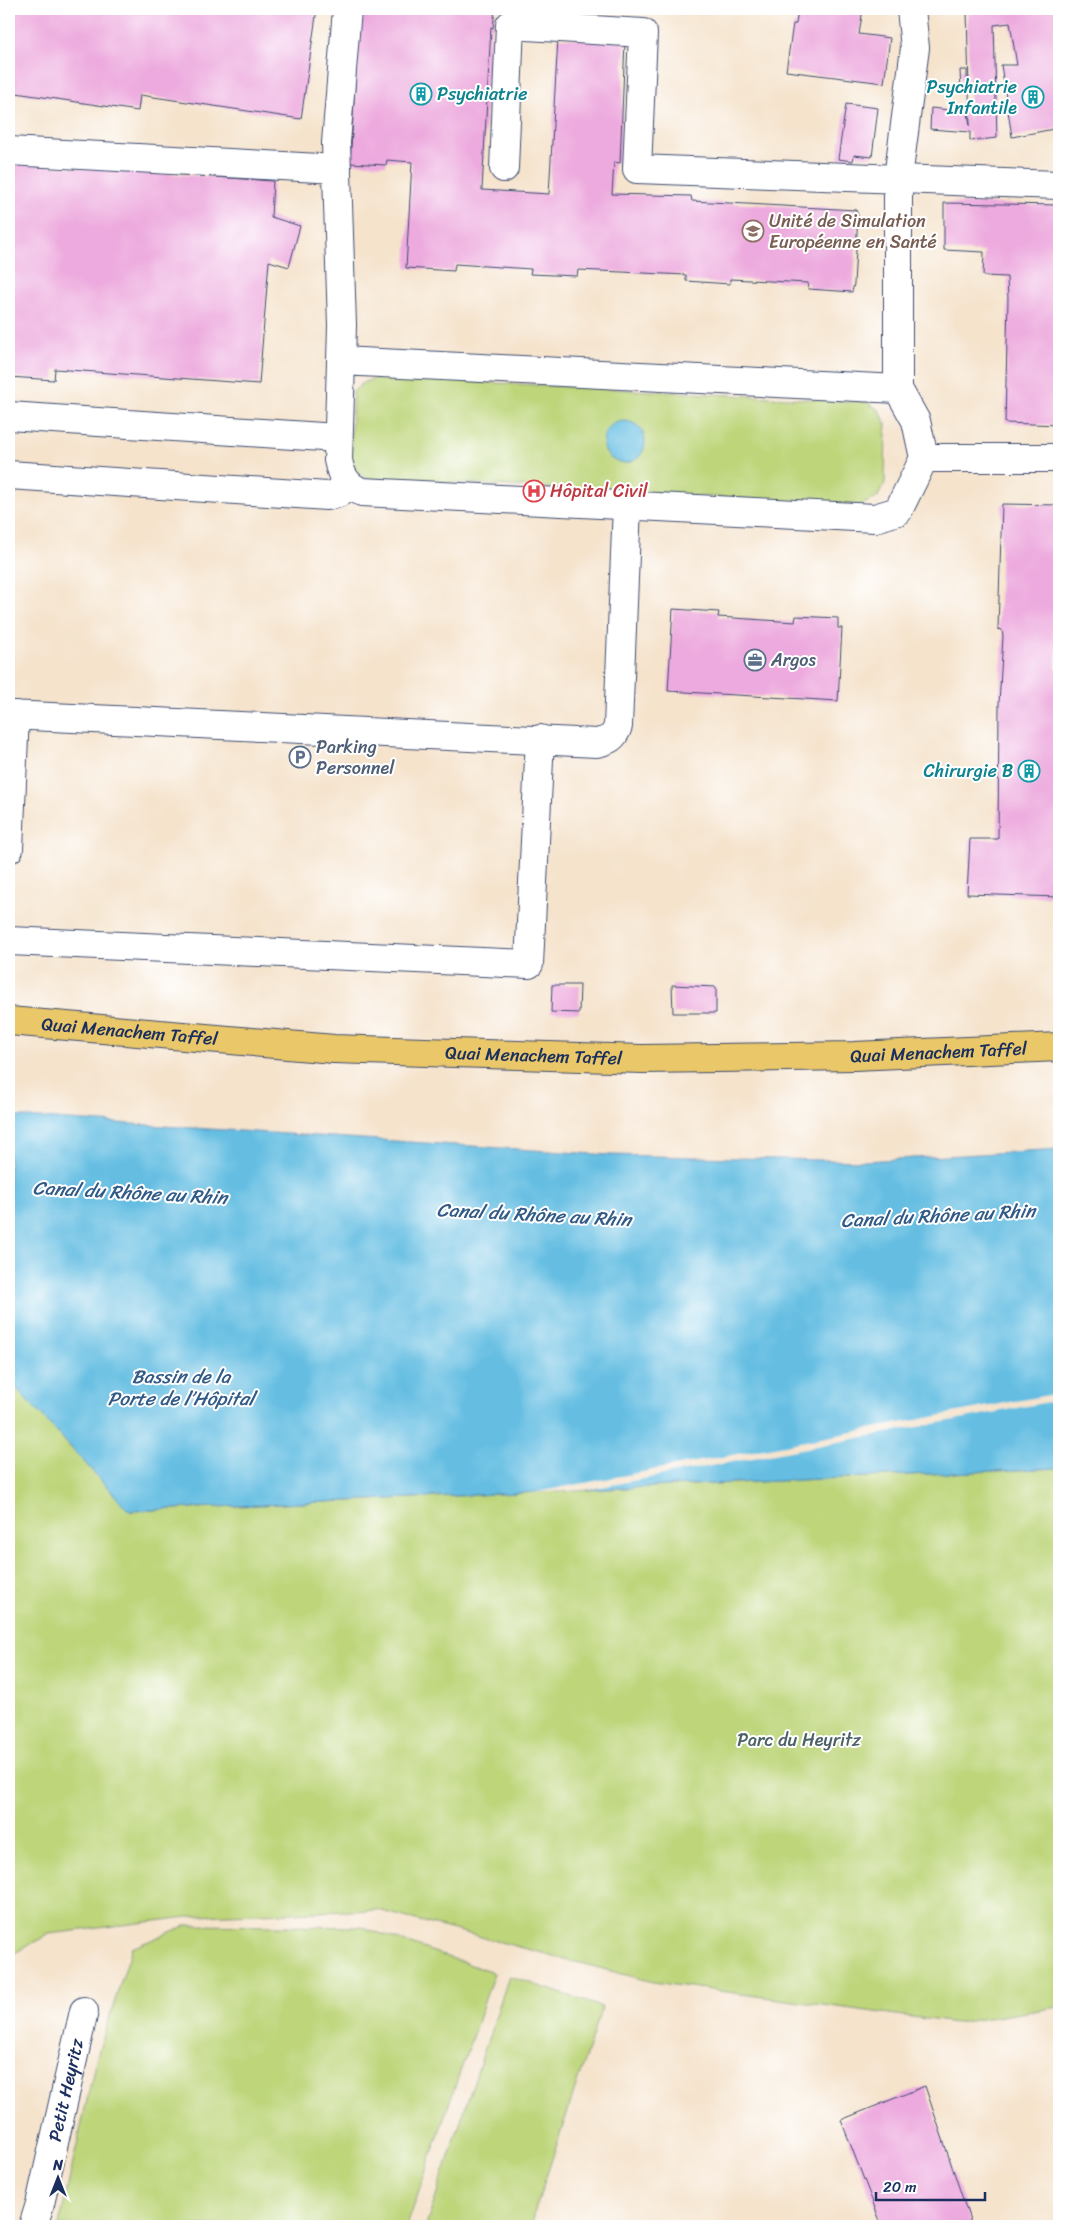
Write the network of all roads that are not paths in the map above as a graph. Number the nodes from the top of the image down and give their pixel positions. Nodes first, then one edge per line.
1 (347, 9) edge
2 (911, 9) edge
3 (9, 151) edge
4 (504, 168) dead end
5 (337, 169) junction
6 (898, 178) junction
7 (1059, 185) edge
8 (341, 361) junction
9 (898, 389) junction
10 (9, 416) edge
11 (337, 438) junction
12 (924, 458) junction
13 (1059, 458) edge
14 (9, 475) edge
15 (348, 484) junction
16 (627, 505) junction
17 (12, 715) edge
18 (540, 739) junction
19 (9, 849) edge
20 (9, 941) edge
21 (9, 1021) edge
22 (1059, 1047) edge
23 (84, 2011) dead end
24 (33, 2226) edge

1 - 5 street
2 - 6 street
3 - 5 street
4 - 6 street
5 - 8 street
6 - 7 street
6 - 9 street
8 - 9 street
8 - 11 street
9 - 12 street
10 - 11 street
11 - 15 street
12 - 13 street
12 - 16 street
14 - 15 street
15 - 16 street
16 - 18 street
17 - 18 street
17 - 19 street
18 - 20 street
21 - 22 main road, Quai Menachem Taffel
23 - 24 street, Petit Heyritz

